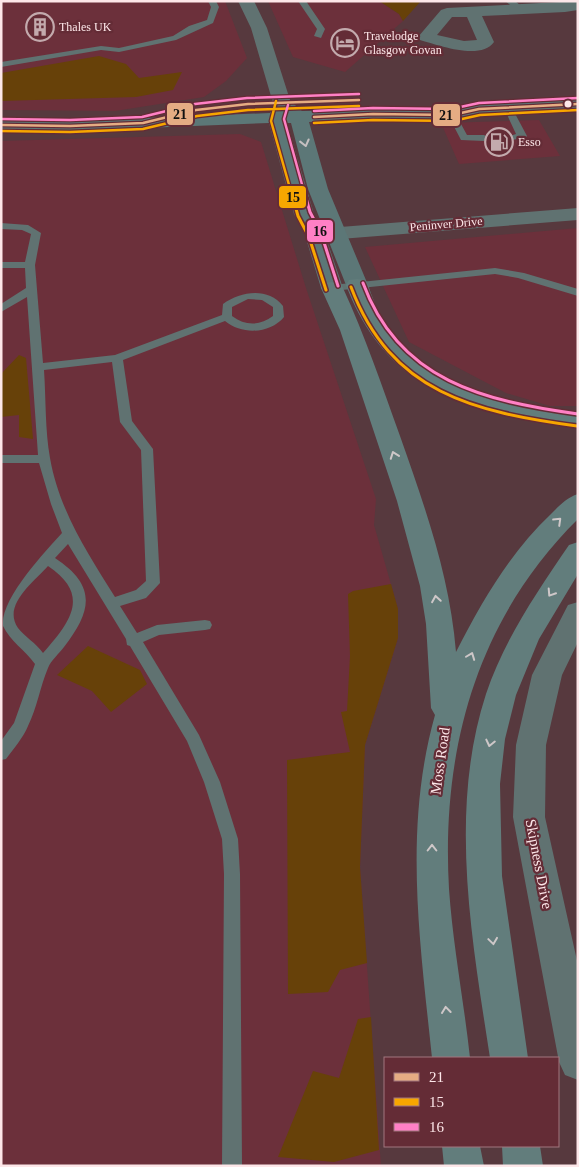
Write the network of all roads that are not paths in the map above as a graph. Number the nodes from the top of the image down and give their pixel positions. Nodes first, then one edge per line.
1 (212, 1) edge
2 (246, 1) edge
3 (302, 1) edge
4 (515, 5) edge
5 (578, 5) edge
6 (472, 11) dead end
7 (318, 36) dead end
8 (1, 65) edge
9 (578, 104) edge
10 (508, 108) junction
11 (479, 109) junction
12 (279, 111) junction
13 (452, 115) junction
14 (300, 118) junction
15 (143, 123) junction
16 (1, 125) edge
17 (511, 136) dead end
18 (484, 138) dead end
19 (578, 214) edge
20 (1, 226) edge
21 (325, 234) junction
22 (30, 264) junction
23 (1, 265) edge
24 (345, 286) junction
25 (33, 288) junction
26 (578, 293) edge
27 (1, 309) edge
28 (227, 317) dead end
29 (117, 358) junction
30 (38, 367) junction
31 (578, 420) edge
32 (44, 458) junction
33 (1, 459) edge
34 (578, 503) edge
35 (69, 534) junction
36 (578, 552) edge
37 (48, 560) junction
38 (111, 604) junction
39 (578, 612) edge
40 (206, 625) dead end
41 (132, 641) junction
42 (42, 663) junction
43 (447, 718) junction
44 (1, 754) edge
45 (567, 949) edge
46 (452, 1057) edge
47 (509, 1057) edge
48 (578, 1062) edge
49 (461, 1147) edge
50 (521, 1147) edge
51 (232, 1166) edge
52 (464, 1166) edge
53 (523, 1166) edge

1 - 8 lane
2 - 12 street
3 - 7 lane
4 - 5 street
4 - 6 street
9 - 10 street
10 - 11 street
10 - 17 lane
11 - 12 street
11 - 13 street
12 - 14 street
12 - 15 street
12 - 15 street
12 - 21 street
13 - 14 street
13 - 18 lane
14 -> 21 street
15 - 16 street
19 - 21 street, Peninver Drive
20 - 22 lane
21 - 24 street
22 - 23 lane
22 - 25 lane
24 - 26 lane
24 - 31 main road
43 -> 24 main road
25 - 27 lane
25 - 30 lane
28 - 29 lane
29 - 30 lane
29 - 38 lane
30 - 32 lane
32 - 33 lane
32 - 35 lane
43 -> 34 main road, Moss Road
35 - 37 lane
35 - 38 lane
36 -> 47 main road
37 - 42 lane
37 - 42 lane
38 - 41 lane
39 - 45 street, Skipness Drive
40 - 41 lane
41 - 51 lane
42 - 44 lane
46 -> 43 main road, Moss Road
45 - 48 street, Skipness Drive
49 - 52 main road
50 - 53 main road

